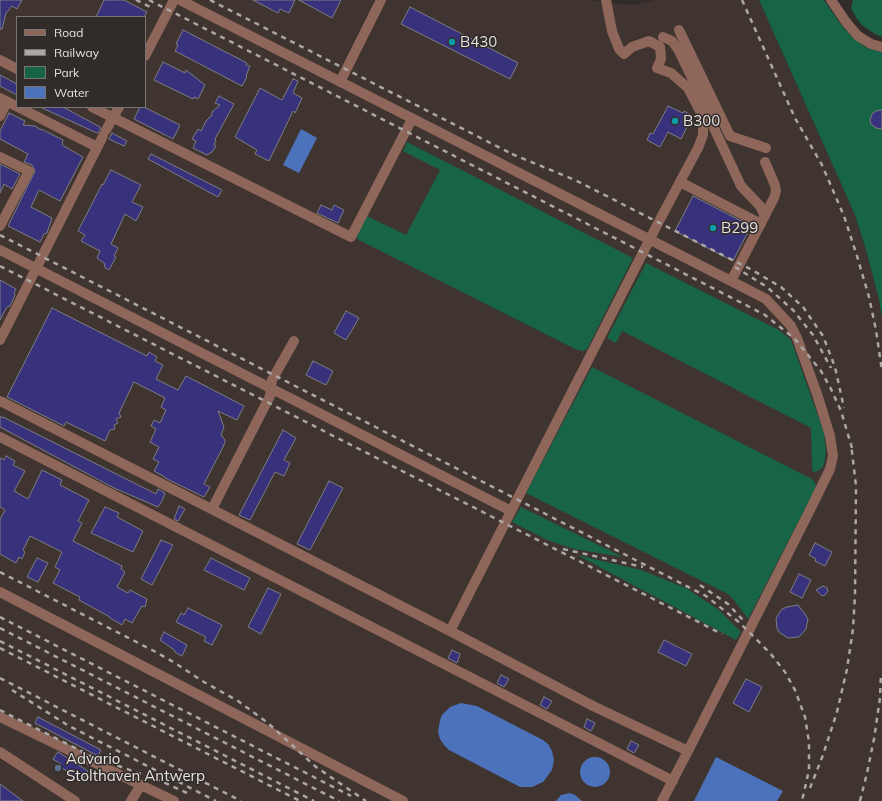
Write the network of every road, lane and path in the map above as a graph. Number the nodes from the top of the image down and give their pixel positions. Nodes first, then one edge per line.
1 (174, 0) edge
2 (180, 0) edge
3 (381, 0) edge
4 (606, 0) edge
5 (831, 0) edge
6 (838, 0) edge
7 (679, 30) dead end
8 (663, 37) dead end
9 (882, 41) edge
10 (882, 47) edge
11 (146, 54) edge
12 (0, 60) edge
13 (16, 68) edge
14 (340, 82) junction
15 (4, 100) edge
16 (16, 106) edge
17 (20, 108) edge
18 (94, 108) edge
19 (118, 108) edge
20 (0, 116) edge
21 (113, 118) junction
22 (412, 119) junction
23 (97, 147) junction
24 (766, 148) dead end
25 (0, 157) edge
26 (765, 162) dead end
27 (680, 182) junction
28 (763, 220) junction
29 (0, 226) edge
30 (650, 239) junction
31 (0, 250) edge
32 (36, 269) junction
33 (731, 281) junction
34 (0, 340) edge
35 (294, 341) dead end
36 (271, 388) junction
37 (0, 401) edge
38 (0, 437) edge
39 (212, 509) junction
40 (511, 511) junction
41 (0, 592) edge
42 (450, 631) junction
43 (0, 717) edge
44 (0, 752) edge
45 (688, 752) junction
46 (673, 781) junction
47 (141, 785) junction
48 (75, 801) edge
49 (131, 801) edge
50 (174, 801) edge
51 (403, 801) edge
52 (662, 801) edge

1 - 11 street
2 - 14 street
3 - 14 street
4 - 27 street
5 - 10 street
6 - 9 street
7 - 24 street
8 - 28 street
12 - 13 street
14 - 22 street
15 - 16 street
15 - 20 street
17 - 23 street
18 - 21 street
19 - 21 street
21 - 22 street
21 - 23 street
22 - 30 street
23 - 32 street
25 - 29 street
26 - 28 street
27 - 28 street
27 - 30 street
28 - 33 street
30 - 33 street
30 - 40 street
31 - 32 street
32 - 34 street
32 - 36 street
33 - 45 street
35 - 36 street
36 - 39 street
36 - 40 street
37 - 39 street
38 - 46 street
39 - 42 street
40 - 42 street
41 - 51 street
42 - 45 street
43 - 47 street
44 - 48 street
45 - 46 street
46 - 52 street
47 - 49 street
47 - 50 street

